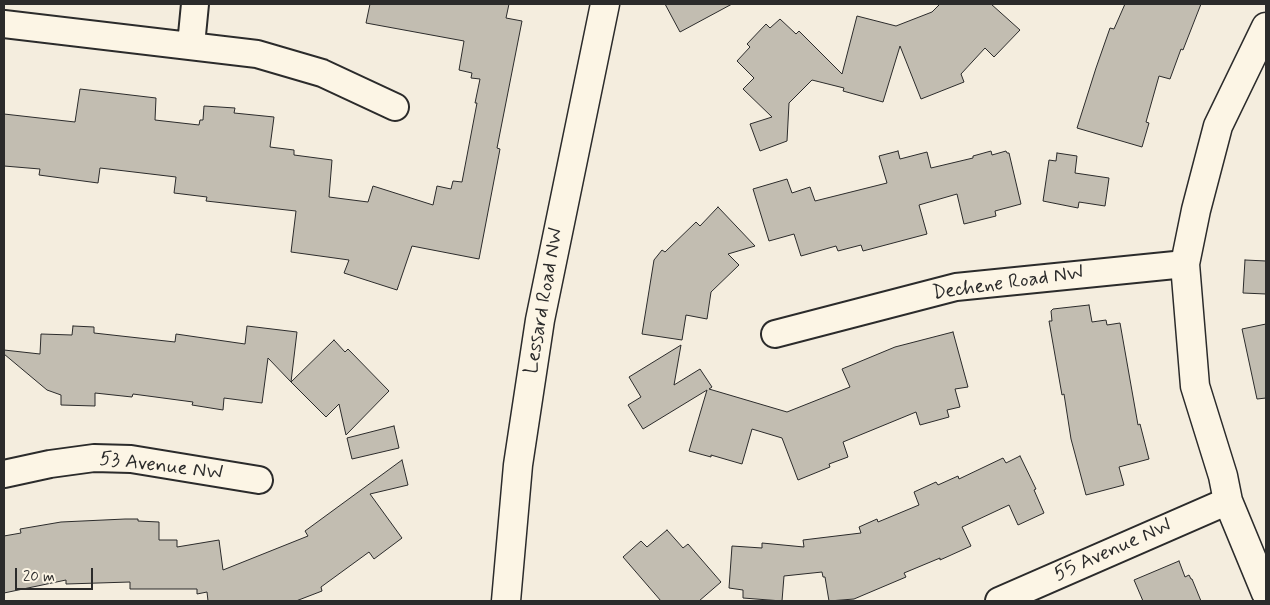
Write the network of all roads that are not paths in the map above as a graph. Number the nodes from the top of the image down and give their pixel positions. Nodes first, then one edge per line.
1 (196, 4) edge
2 (604, 4) edge
3 (4, 24) edge
4 (1266, 27) edge
5 (191, 45) junction
6 (396, 107) dead end
7 (1186, 264) junction
8 (775, 334) dead end
9 (4, 474) edge
10 (259, 480) dead end
11 (1228, 501) junction
12 (1266, 593) edge
13 (506, 601) edge
14 (999, 601) edge

1 - 5 street
2 - 13 main road, Lessard Road NW
3 - 5 street
4 - 7 main road
5 - 6 street
7 - 8 street, Dechene Road NW
7 - 11 main road
9 - 10 street, 53 Avenue NW
11 - 12 main road
11 - 14 street, 55 Avenue NW

